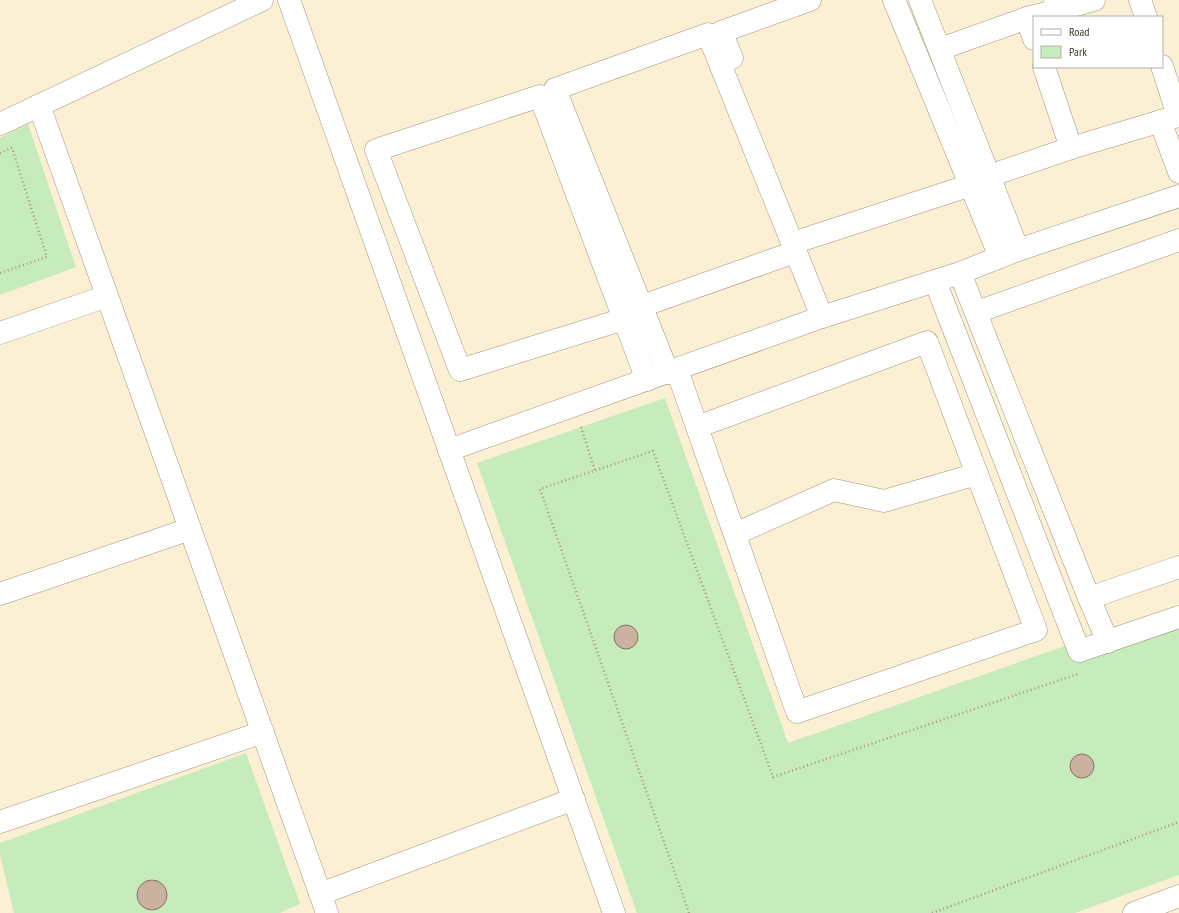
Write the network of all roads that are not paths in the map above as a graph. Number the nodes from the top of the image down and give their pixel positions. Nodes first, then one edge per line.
1 (262, 0) edge
2 (289, 0) edge
3 (810, 0) edge
4 (894, 0) edge
5 (920, 0) edge
6 (1094, 0) edge
7 (1140, 0) edge
8 (1057, 5) edge
9 (1146, 16) edge
10 (1027, 18) junction
11 (1033, 36) edge
12 (940, 49) junction
13 (1044, 68) edge
14 (1163, 68) edge
15 (39, 105) junction
16 (1160, 121) junction
17 (0, 124) edge
18 (1071, 148) junction
19 (1179, 172) edge
20 (978, 186) junction
21 (1179, 196) edge
22 (1179, 240) edge
23 (803, 246) junction
24 (1009, 253) junction
25 (960, 273) junction
26 (935, 281) junction
27 (107, 296) junction
28 (642, 306) junction
29 (977, 312) junction
30 (829, 315) junction
31 (624, 319) junction
32 (0, 333) edge
33 (673, 371) junction
34 (647, 380) junction
35 (698, 427) junction
36 (449, 450) junction
37 (977, 474) junction
38 (190, 529) junction
39 (735, 534) junction
40 (1179, 567) edge
41 (0, 594) edge
42 (1089, 598) junction
43 (1179, 617) edge
44 (1108, 642) junction
45 (263, 732) junction
46 (574, 799) junction
47 (0, 822) edge
48 (1179, 896) edge
49 (324, 903) edge
50 (614, 913) edge
51 (1134, 913) edge

1 - 15 street
2 - 36 street
3 - 23 street
4 - 20 street
5 - 12 street
6 - 8 street
7 - 9 street
8 - 10 street
10 - 11 street
10 - 12 street
12 - 20 street
13 - 18 street
14 - 16 street
15 - 17 street
15 - 27 street
16 - 18 street
16 - 19 street
18 - 20 street
20 - 23 street
20 - 24 street
21 - 24 street
22 - 29 street
23 - 28 street
23 - 28 street
23 - 30 street
24 - 25 street
25 - 26 street
25 - 29 street
26 - 30 street
26 - 44 street
27 - 32 street
27 - 38 street
28 - 33 street
29 - 42 street
30 - 33 street
31 - 31 street
31 - 34 street
33 - 34 street
33 - 35 street
34 - 36 street
35 - 37 street
35 - 39 street
36 - 46 street
37 - 39 street
37 - 39 street
38 - 41 street
38 - 45 street
40 - 42 street
42 - 44 street
43 - 44 street
45 - 47 street
45 - 49 street
46 - 49 street
46 - 50 street
48 - 51 street

